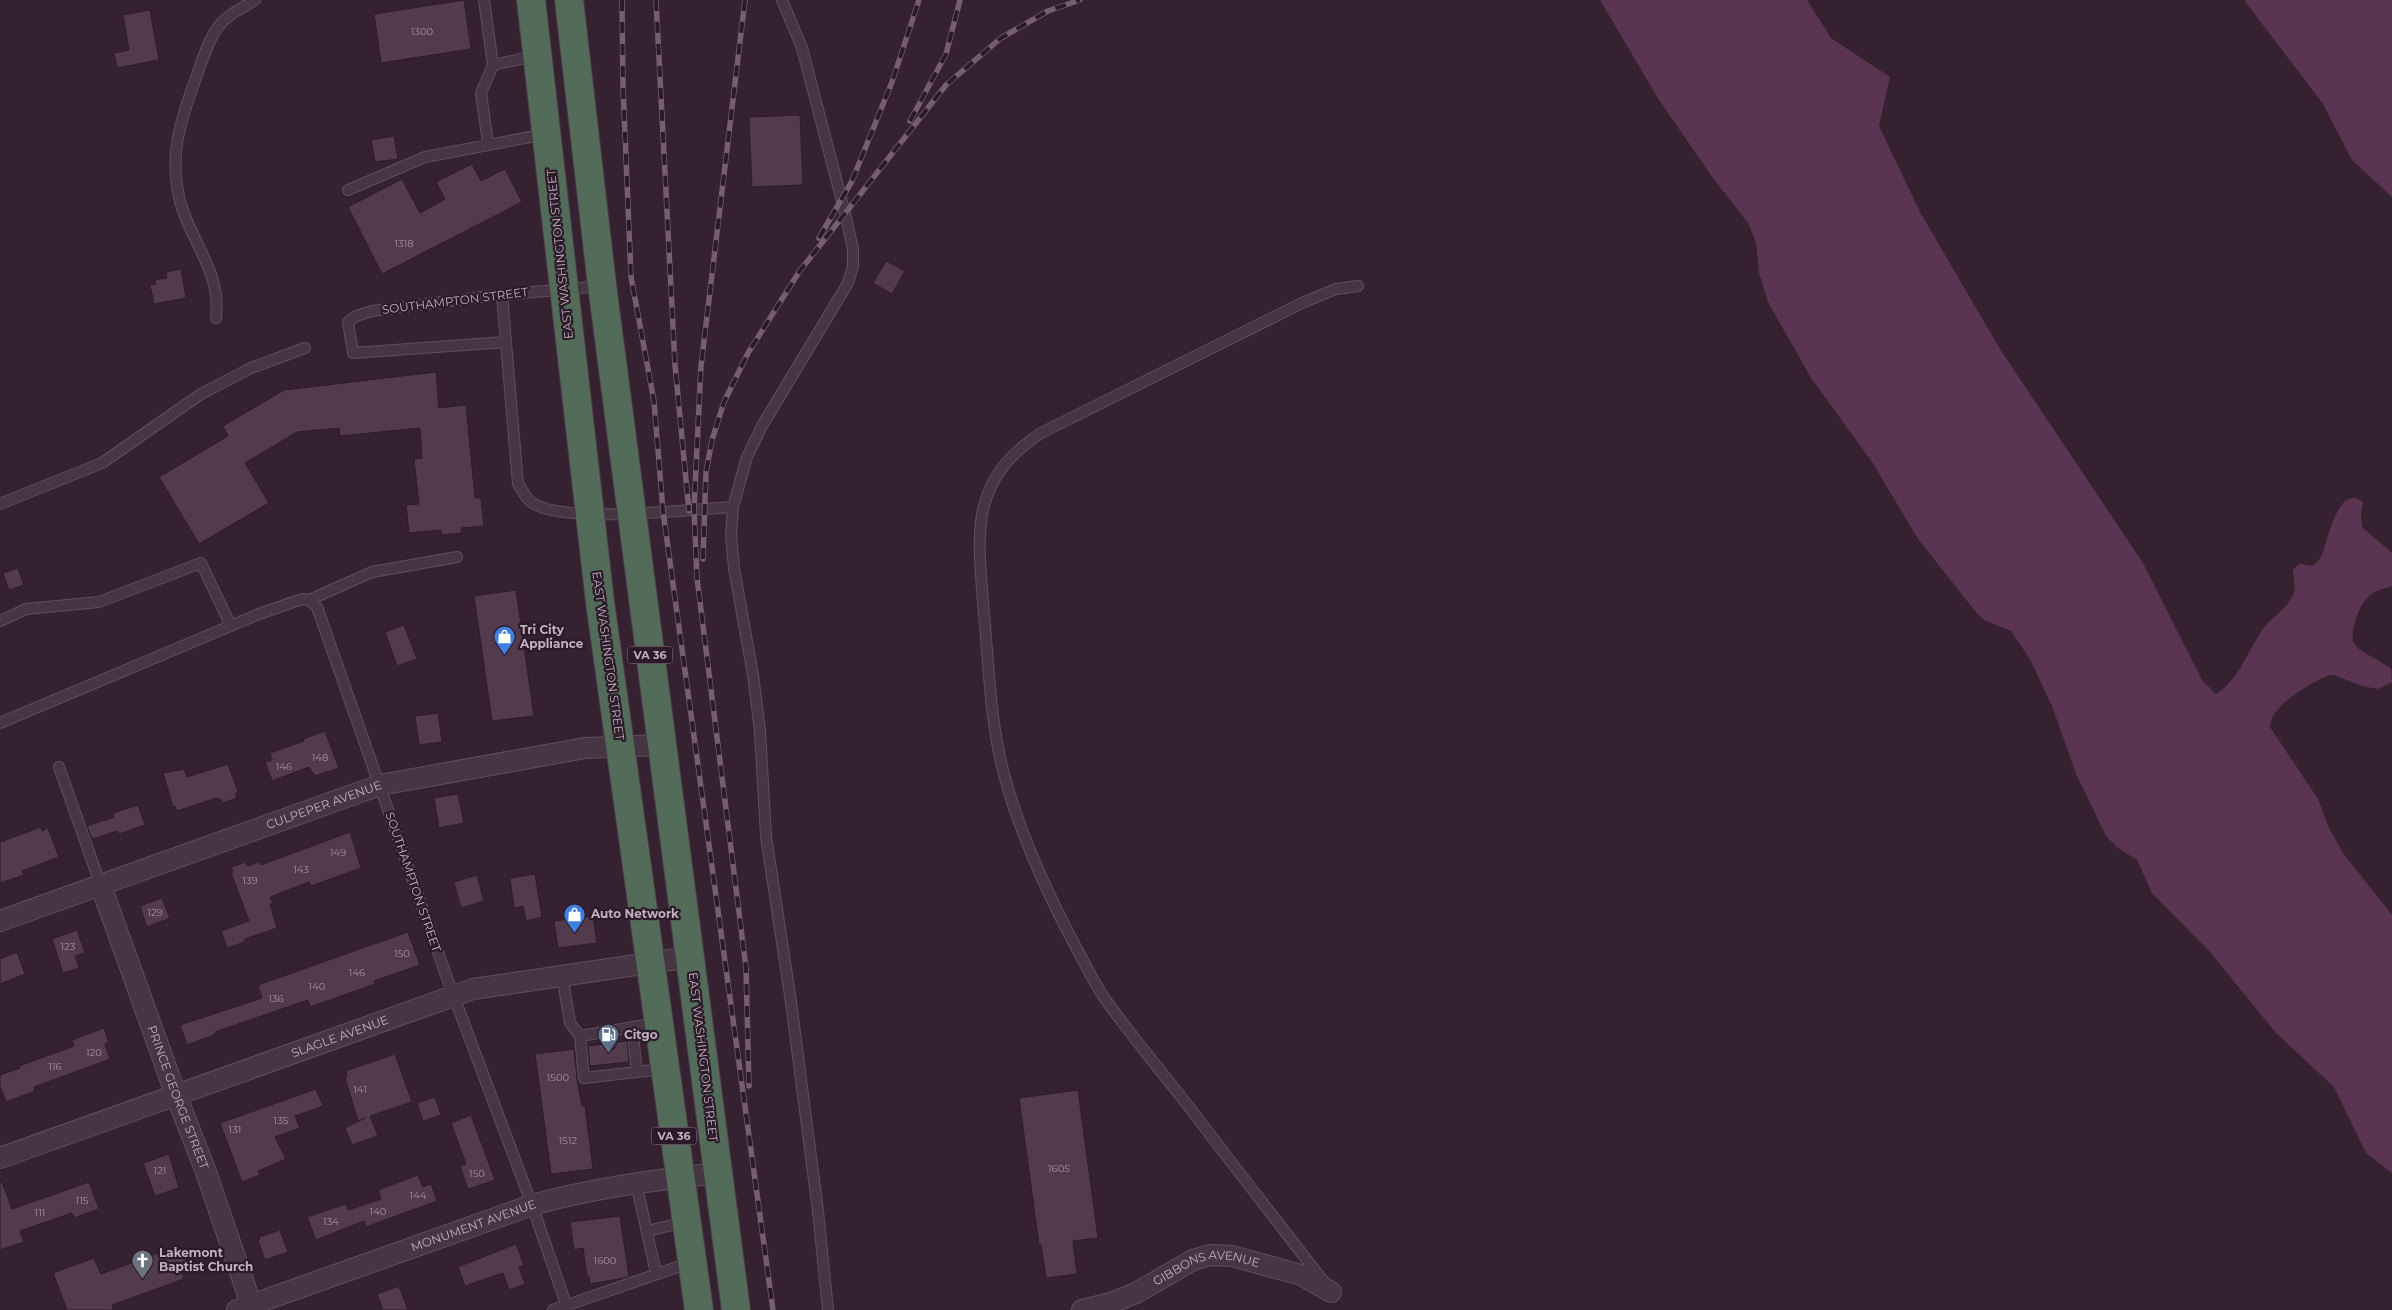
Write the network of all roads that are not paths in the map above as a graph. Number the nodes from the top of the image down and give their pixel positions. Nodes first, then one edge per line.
1 (255, 0) edge
2 (484, 0) edge
3 (531, 0) edge
4 (569, 0) edge
5 (782, 0) edge
6 (537, 55) junction
7 (493, 65) junction
8 (547, 134) junction
9 (488, 144) junction
10 (348, 190) dead end
11 (602, 286) junction
12 (1358, 286) dead end
13 (564, 289) junction
14 (502, 295) junction
15 (216, 318) dead end
16 (506, 342) junction
17 (305, 348) dead end
18 (0, 504) edge
19 (733, 507) junction
20 (633, 513) junction
21 (590, 515) junction
22 (457, 557) dead end
23 (309, 600) junction
24 (0, 620) edge
25 (231, 626) junction
26 (0, 723) edge
27 (661, 745) junction
28 (620, 746) junction
29 (59, 767) dead end
30 (380, 785) junction
31 (101, 886) junction
32 (0, 921) edge
33 (690, 957) junction
34 (650, 962) junction
35 (562, 975) junction
36 (454, 995) junction
37 (658, 1023) junction
38 (632, 1027) junction
39 (608, 1031) junction
40 (580, 1036) junction
41 (610, 1043) dead end
42 (664, 1069) junction
43 (638, 1072) junction
44 (176, 1095) junction
45 (0, 1158) edge
46 (718, 1173) junction
47 (680, 1177) junction
48 (636, 1183) junction
49 (532, 1205) junction
50 (686, 1222) junction
51 (647, 1230) junction
52 (692, 1262) junction
53 (656, 1273) junction
54 (1331, 1292) joint
55 (247, 1308) edge
56 (567, 1308) edge
57 (554, 1310) edge
58 (698, 1310) edge
59 (736, 1310) edge
60 (828, 1310) edge
61 (1082, 1310) edge

1 - 15 lane
2 - 7 lane
3 - 6 highway, EAST WASHINGTON STREET / VA 36
4 - 11 highway, EAST WASHINGTON STREET / VA 36
5 - 19 lane
6 - 7 lane
6 - 8 highway, EAST WASHINGTON STREET / VA 36
7 - 9 lane
8 - 9 lane
8 - 13 highway, EAST WASHINGTON STREET / VA 36
9 - 10 lane
11 - 13 lane, SOUTHAMPTON STREET
11 - 20 highway, EAST WASHINGTON STREET / VA 36
12 - 54 lane
13 - 14 lane, SOUTHAMPTON STREET
13 - 21 highway, EAST WASHINGTON STREET / VA 36
14 - 16 lane
14 - 16 lane, SOUTHAMPTON STREET
16 - 21 lane
17 - 18 lane
19 - 20 lane
19 - 60 lane
20 - 21 lane
20 - 27 highway, EAST WASHINGTON STREET / VA 36
21 - 28 highway, EAST WASHINGTON STREET / VA 36
22 - 23 lane
23 - 25 lane
23 - 30 lane, SOUTHAMPTON STREET
24 - 25 lane
25 - 26 lane
27 - 28 street, CULPEPER AVENUE
27 - 33 highway, EAST WASHINGTON STREET / VA 36
28 - 30 street, CULPEPER AVENUE
28 - 34 highway, EAST WASHINGTON STREET / VA 36
29 - 31 lane
30 - 31 street, CULPEPER AVENUE
30 - 36 lane, SOUTHAMPTON STREET
31 - 32 street, CULPEPER AVENUE
31 - 44 street, PRINCE GEORGE STREET
33 - 34 street, SLAGLE AVENUE
33 - 46 highway, EAST WASHINGTON STREET / VA 36
34 - 35 street, SLAGLE AVENUE
34 - 37 highway, EAST WASHINGTON STREET / VA 36
35 - 36 street, SLAGLE AVENUE
35 - 40 lane
36 - 44 street, SLAGLE AVENUE
36 - 49 lane, SOUTHAMPTON STREET
37 - 38 lane
37 - 42 highway, EAST WASHINGTON STREET / VA 36
38 - 39 lane
38 - 43 lane
39 - 40 lane
39 - 41 lane
40 - 43 lane
42 - 43 lane
42 - 47 highway, EAST WASHINGTON STREET / VA 36
44 - 45 street, SLAGLE AVENUE
44 - 55 street, PRINCE GEORGE STREET
46 - 47 street, MONUMENT AVENUE
46 - 59 highway, EAST WASHINGTON STREET / VA 36
47 - 48 street, MONUMENT AVENUE
47 - 50 highway, EAST WASHINGTON STREET / VA 36
48 - 49 street, MONUMENT AVENUE
48 - 51 lane
49 - 55 street, MONUMENT AVENUE
49 - 56 lane, SOUTHAMPTON STREET
50 - 51 lane
50 - 52 highway, EAST WASHINGTON STREET / VA 36
51 - 53 lane
52 - 53 lane
52 - 58 highway, EAST WASHINGTON STREET / VA 36
53 - 56 lane
54 - 61 street, GIBBONS AVENUE
56 - 57 lane

